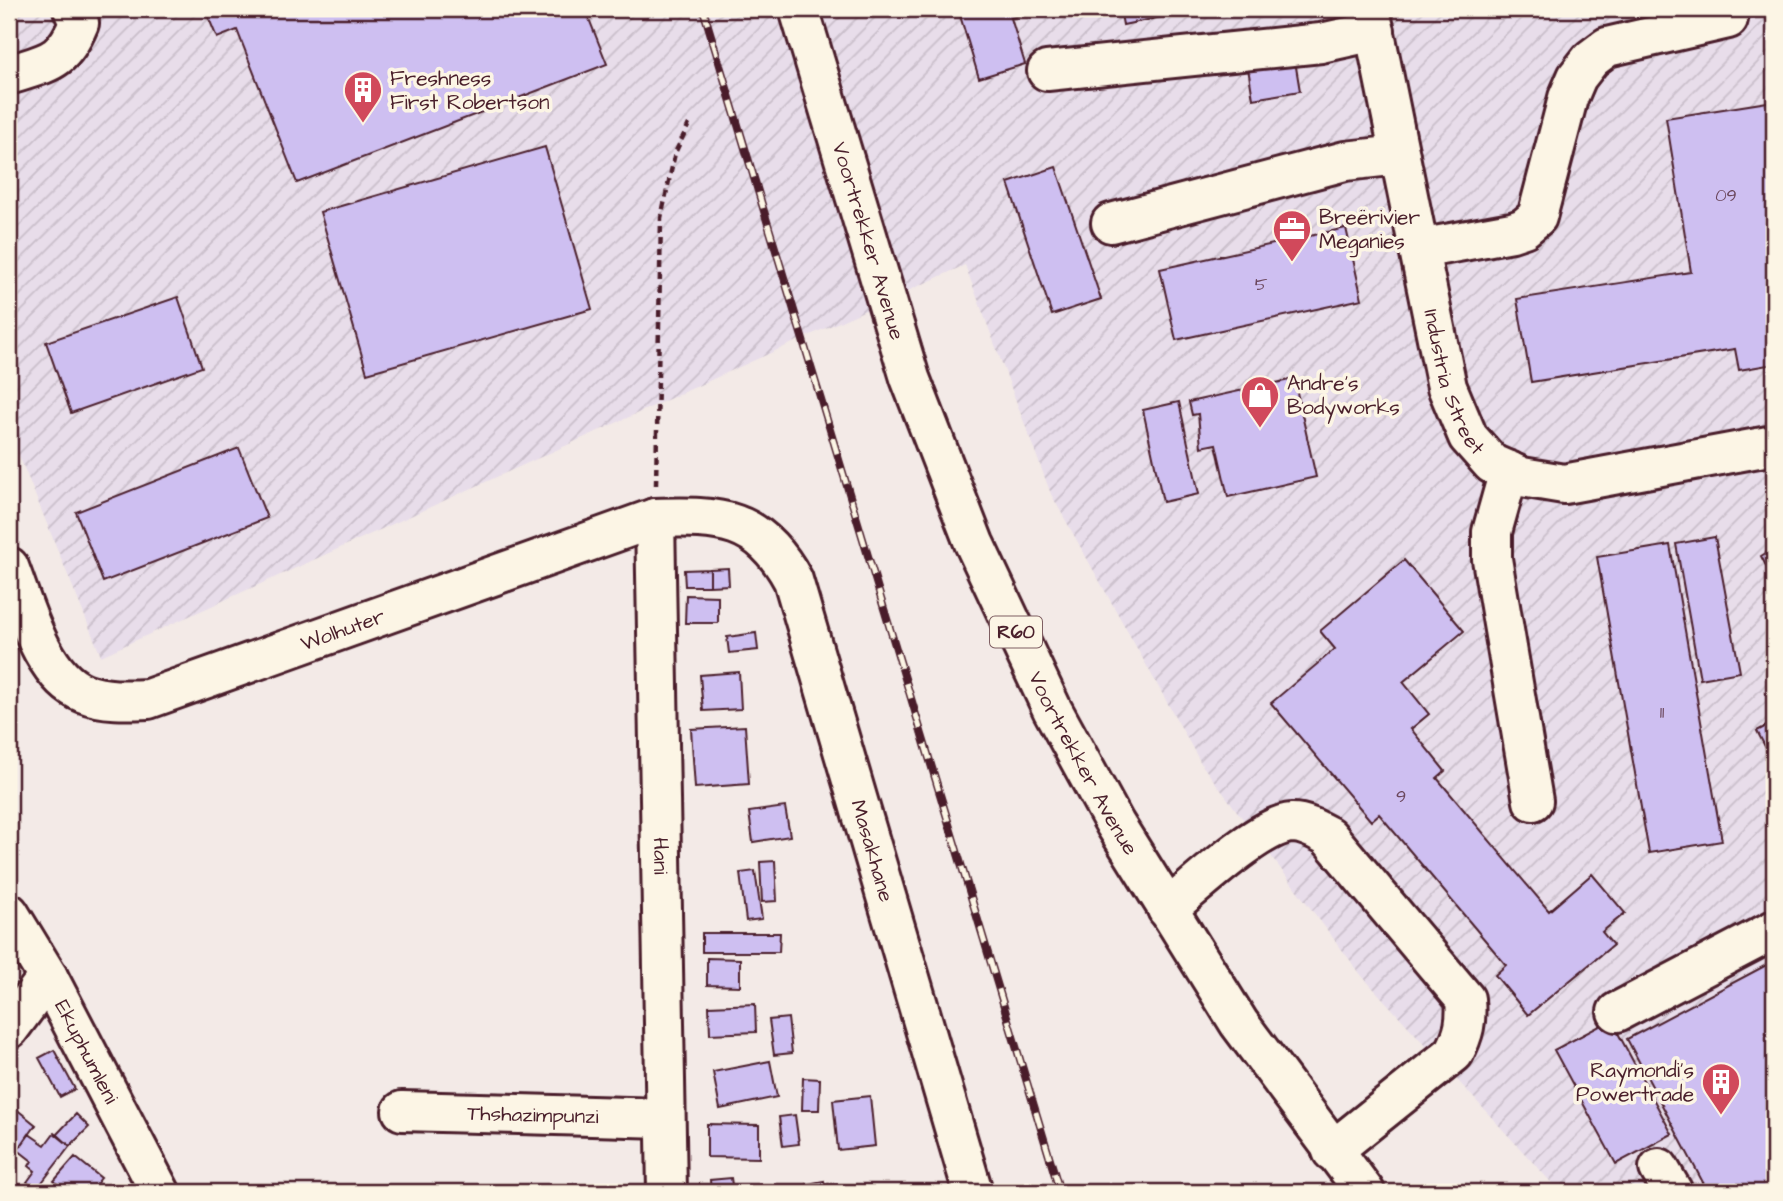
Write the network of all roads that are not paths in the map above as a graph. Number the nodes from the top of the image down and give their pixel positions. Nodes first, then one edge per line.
1 (73, 9) edge
2 (799, 9) edge
3 (1728, 19) dead end
4 (1373, 20) edge
5 (1655, 22) edge
6 (1047, 72) dead end
7 (9, 75) edge
8 (1400, 155) junction
9 (1111, 223) dead end
10 (1419, 249) junction
11 (1774, 445) edge
12 (1508, 471) junction
13 (655, 517) junction
14 (743, 526) joint
15 (9, 567) edge
16 (1533, 801) dead end
17 (1167, 909) junction
18 (9, 913) edge
19 (1774, 930) edge
20 (48, 977) junction
21 (1617, 1012) dead end
22 (9, 1029) edge
23 (402, 1111) dead end
24 (665, 1118) junction
25 (1332, 1151) junction
26 (160, 1192) edge
27 (667, 1192) edge
28 (973, 1192) edge
29 (1365, 1192) edge

1 - 7 street
2 - 17 street, Voortrekker Avenue / R60
3 - 5 street
4 - 6 street
4 - 8 street, Industria Street
5 - 10 street
8 - 9 street
8 - 10 street, Industria Street
10 - 12 street, Industria Street
11 - 12 street, Industria Street
12 - 16 street
13 - 14 street, Wolhuter
13 - 15 street, Wolhuter
13 - 24 street, Hani
14 - 28 street, Masakhane
17 - 25 street, Voortrekker Avenue / R60
17 - 25 street
18 - 20 street, Ekuphumleni
19 - 21 street
20 - 22 street
20 - 26 street, Ekuphumleni
23 - 24 street, Thshazimpunzi
24 - 27 street, Hani
25 - 29 street, Voortrekker Avenue / R60

